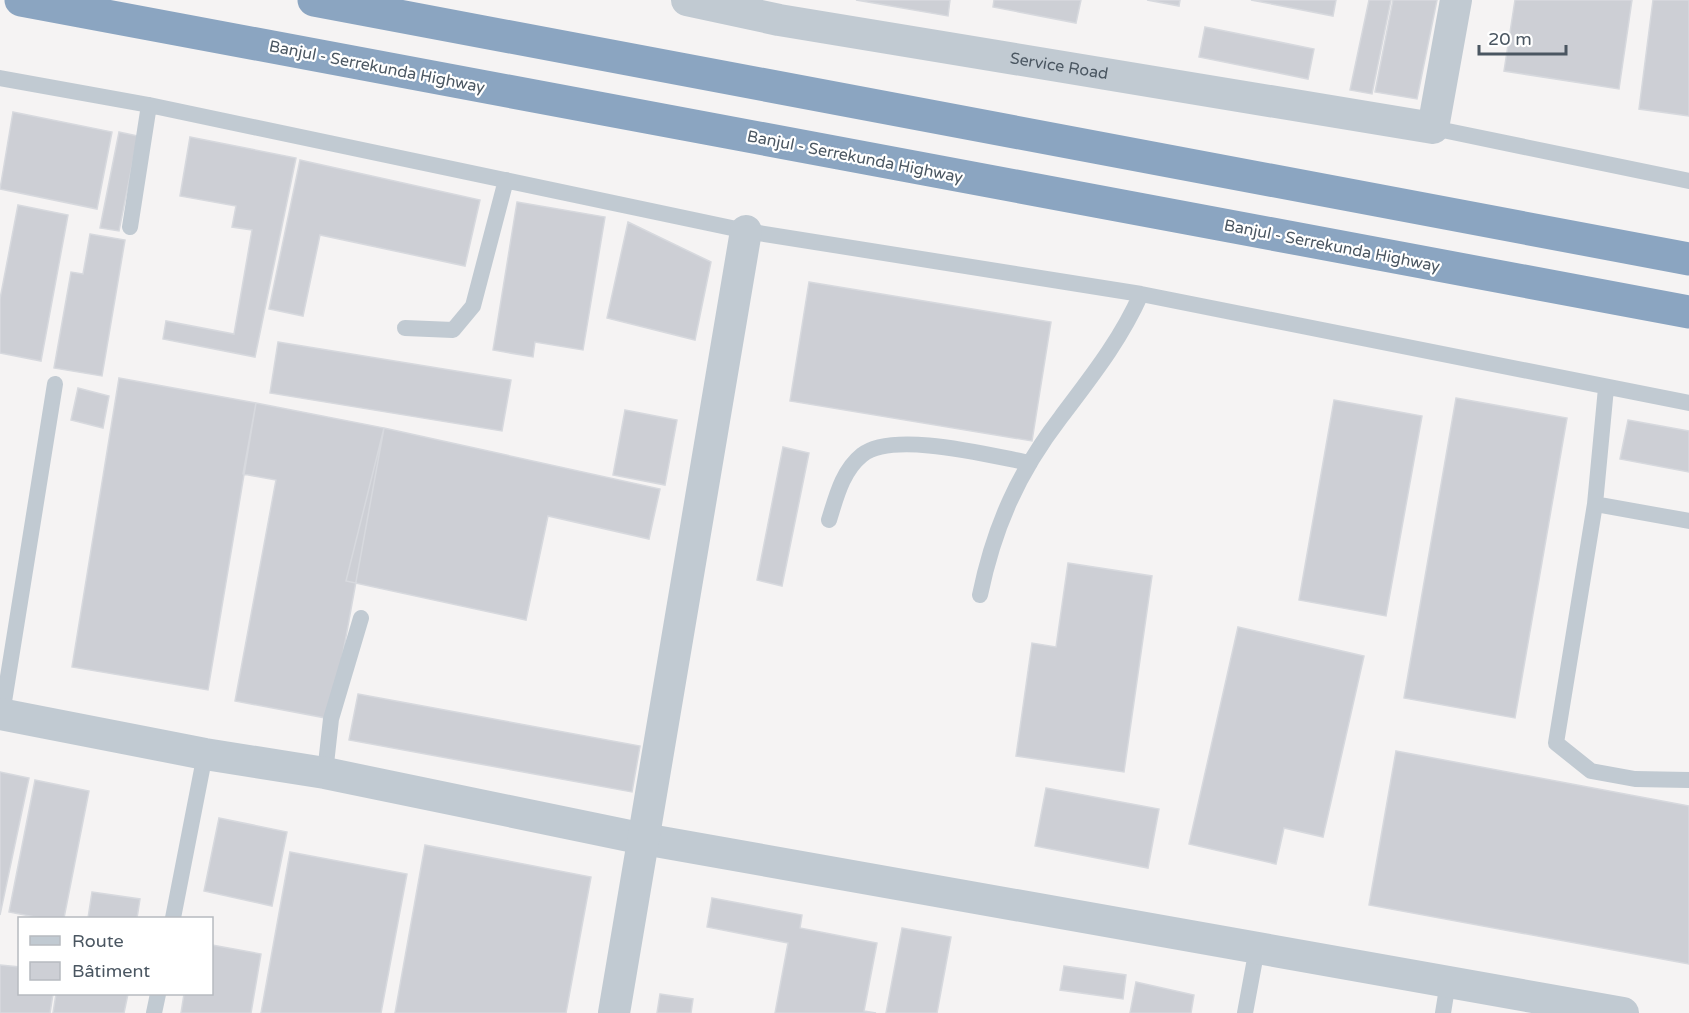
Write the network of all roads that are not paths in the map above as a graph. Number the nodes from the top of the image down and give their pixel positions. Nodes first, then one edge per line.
1 (21, 0) edge
2 (314, 0) edge
3 (687, 0) edge
4 (1456, 0) edge
5 (781, 10) edge
6 (0, 78) edge
7 (149, 105) junction
8 (1433, 128) junction
9 (506, 180) junction
10 (1689, 181) edge
11 (130, 227) dead end
12 (746, 231) junction
13 (1689, 259) edge
14 (1141, 294) junction
15 (1689, 312) edge
16 (405, 328) dead end
17 (55, 384) dead end
18 (1606, 388) junction
19 (1689, 403) edge
20 (1030, 463) junction
21 (1595, 504) junction
22 (829, 520) dead end
23 (1689, 521) edge
24 (980, 596) dead end
25 (361, 618) dead end
26 (1, 714) edge
27 (205, 754) junction
28 (325, 773) junction
29 (1689, 780) edge
30 (644, 839) junction
31 (173, 917) edge
32 (1257, 948) junction
33 (1448, 982) junction
34 (158, 995) edge
35 (154, 1013) edge
36 (614, 1013) edge
37 (1245, 1013) edge
38 (1443, 1013) edge
39 (1623, 1013) edge

1 - 15 highway, Banjul - Serrekunda Highway
2 - 13 highway
3 - 5 street, Service Road
4 - 8 street
5 - 8 street, Service Road
6 - 7 lane
7 - 9 lane
7 - 11 lane
8 - 10 lane
9 - 12 lane
9 - 16 lane
12 - 14 lane
12 - 30 street
14 - 18 lane
14 - 20 lane
17 - 26 lane
18 - 19 lane
18 - 21 lane
20 - 22 lane
20 - 24 lane
21 - 23 lane
21 - 29 lane
25 - 28 lane
26 - 27 street
27 - 28 street
27 - 31 lane
28 - 30 street
30 - 32 street
30 - 36 street
32 - 33 street
32 - 37 lane
33 - 38 lane
33 - 39 street
34 - 35 lane

